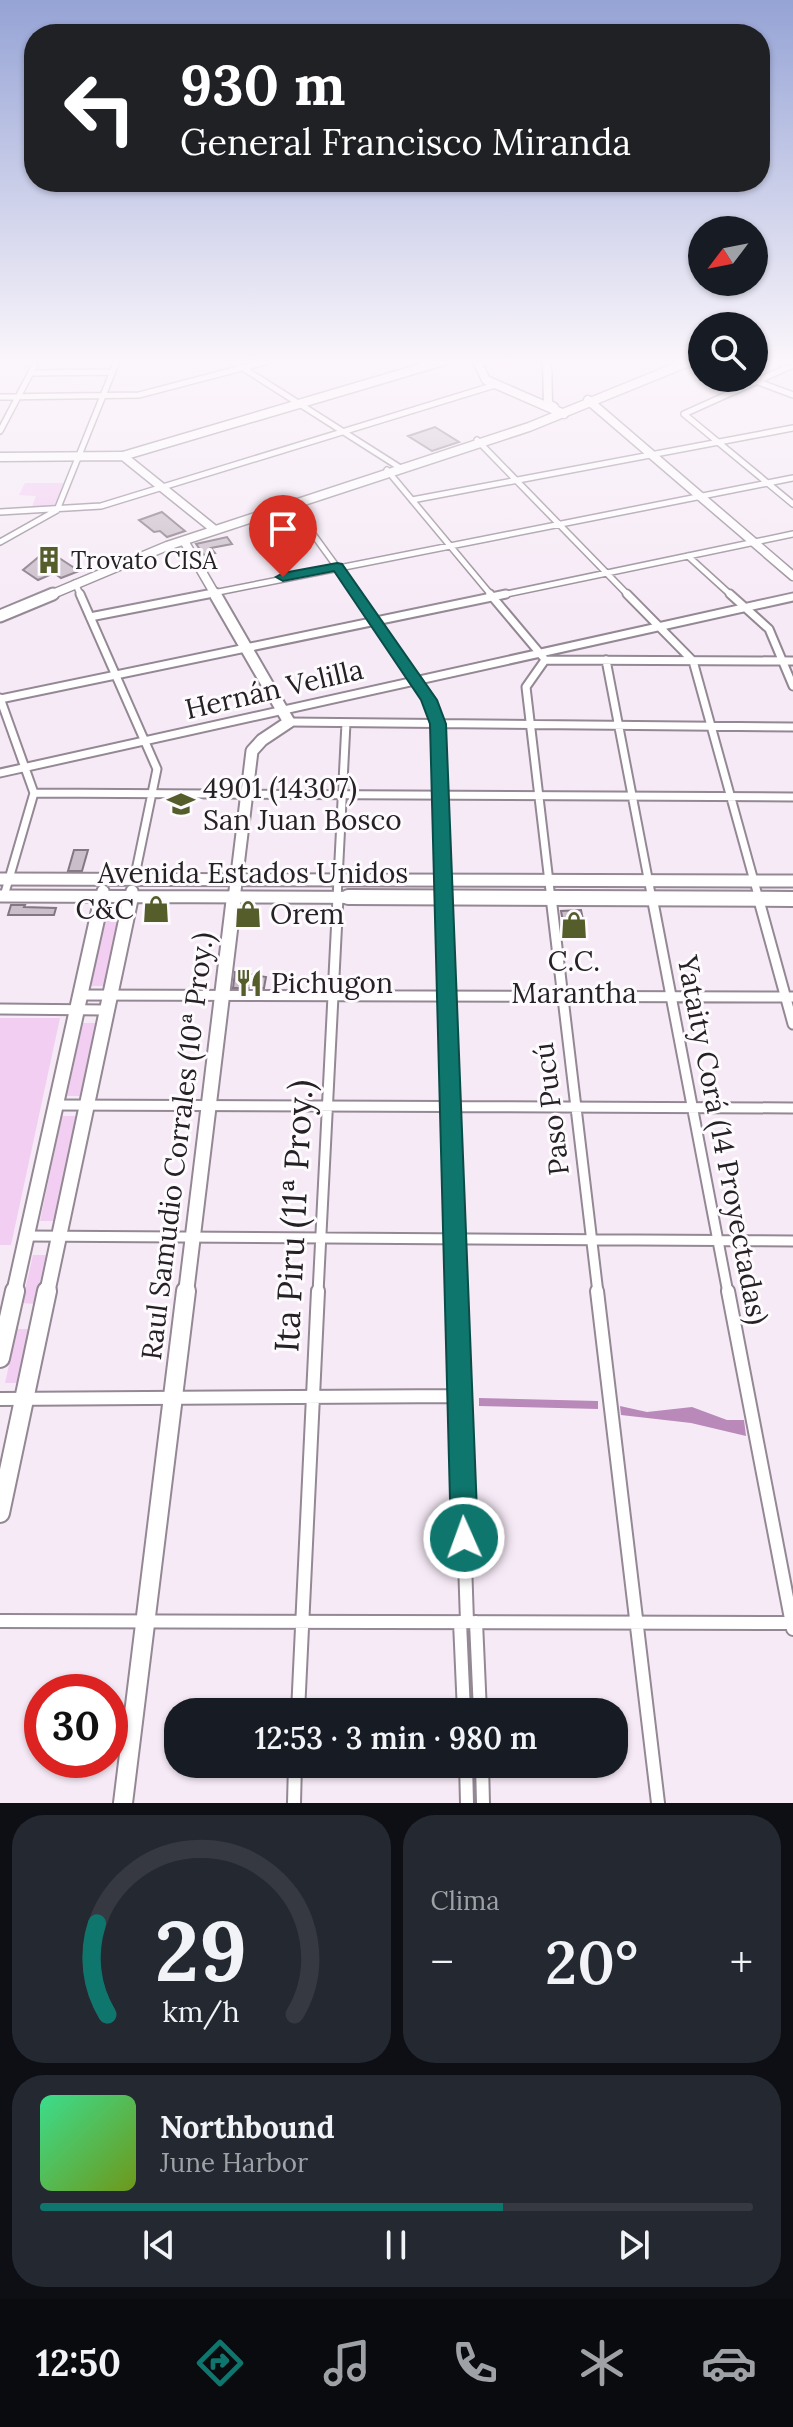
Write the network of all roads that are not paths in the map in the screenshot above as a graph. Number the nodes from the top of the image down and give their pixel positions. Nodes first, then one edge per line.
1 (83, 445) edge
2 (159, 445) edge
3 (302, 445) edge
4 (365, 445) edge
5 (468, 445) edge
6 (481, 445) edge
7 (641, 445) edge
8 (705, 445) edge
9 (719, 445) edge
10 (652, 455) junction
11 (123, 456) junction
12 (0, 457) edge
13 (78, 457) junction
14 (400, 467) junction
15 (388, 471) junction
16 (793, 478) edge
17 (516, 480) junction
18 (767, 483) junction
19 (163, 488) junction
20 (701, 496) junction
21 (412, 500) junction
22 (291, 504) junction
23 (793, 504) edge
24 (57, 510) junction
25 (0, 512) edge
26 (559, 525) junction
27 (213, 528) junction
28 (793, 534) edge
29 (184, 541) junction
30 (0, 542) edge
31 (754, 542) junction
32 (451, 545) junction
33 (688, 556) junction
34 (337, 567) junction
35 (607, 573) junction
36 (793, 576) edge
37 (75, 583) junction
38 (214, 591) junction
39 (493, 597) junction
40 (793, 597) edge
41 (745, 608) junction
42 (0, 609) edge
43 (0, 616) edge
44 (90, 617) junction
45 (377, 621) junction
46 (660, 627) junction
47 (246, 648) junction
48 (543, 657) junction
49 (606, 660) junction
50 (693, 661) junction
51 (783, 661) junction
52 (793, 661) edge
53 (116, 675) junction
54 (415, 680) junction
55 (793, 686) edge
56 (0, 699) edge
57 (282, 709) junction
58 (289, 722) junction
59 (346, 723) junction
60 (438, 724) junction
61 (531, 725) junction
62 (618, 726) junction
63 (711, 727) junction
64 (793, 727) edge
65 (145, 740) junction
66 (24, 767) junction
67 (0, 773) edge
68 (34, 793) junction
69 (153, 796) junction
70 (246, 796) junction
71 (342, 796) junction
72 (441, 796) junction
73 (538, 796) junction
74 (631, 797) junction
75 (730, 797) junction
76 (793, 797) edge
77 (4, 879) edge
78 (105, 880) junction
79 (134, 880) junction
80 (236, 880) junction
81 (337, 880) junction
82 (444, 880) junction
83 (548, 880) junction
84 (648, 881) junction
85 (754, 881) junction
86 (793, 881) edge
87 (2, 896) edge
88 (102, 897) junction
89 (130, 897) junction
90 (234, 897) junction
91 (336, 898) junction
92 (444, 898) junction
93 (550, 898) junction
94 (651, 898) junction
95 (759, 899) junction
96 (793, 899) edge
97 (80, 995) junction
98 (109, 995) junction
99 (222, 995) junction
100 (331, 996) junction
101 (447, 996) junction
102 (561, 996) junction
103 (670, 997) junction
104 (789, 997) edge
105 (0, 1009) edge
106 (77, 1010) junction
107 (106, 1010) junction
108 (793, 1024) edge
109 (56, 1105) junction
110 (86, 1105) junction
111 (209, 1106) junction
112 (326, 1107) junction
113 (451, 1107) junction
114 (575, 1107) junction
115 (692, 1108) junction
116 (793, 1108) edge
117 (27, 1236) junction
118 (58, 1236) junction
119 (192, 1239) junction
120 (320, 1239) junction
121 (455, 1240) junction
122 (591, 1240) junction
123 (718, 1241) junction
124 (793, 1241) edge
125 (5, 1315) edge
126 (0, 1358) edge
127 (460, 1396) junction
128 (173, 1397) junction
129 (313, 1397) junction
130 (0, 1399) edge
131 (24, 1399) junction
132 (0, 1513) edge
133 (0, 1621) edge
134 (145, 1621) junction
135 (302, 1622) junction
136 (468, 1622) junction
137 (636, 1623) junction
138 (793, 1625) edge
139 (299, 1698) edge
140 (465, 1698) edge
141 (478, 1698) edge
142 (295, 1778) edge
143 (466, 1778) edge
144 (482, 1778) edge
145 (123, 1803) edge
146 (294, 1803) edge
147 (467, 1803) edge
148 (483, 1803) edge
149 (658, 1803) edge

1 - 13 street
2 - 11 street
3 - 19 street
4 - 14 street
5 - 14 street
6 - 17 street
7 - 10 street
8 - 10 street
9 - 18 street
10 - 17 street
10 - 20 street
11 - 13 street
11 - 19 street
12 - 13 street
13 - 24 street
14 - 15 street
15 - 21 street
15 - 22 street
16 - 18 street
17 - 21 street
17 - 26 street
18 - 20 street
18 - 23 street
19 - 24 street
19 - 27 street
20 - 26 street
20 - 31 street
21 - 32 street
22 - 27 street
22 - 34 street
24 - 25 street
24 - 30 street
26 - 32 street
26 - 35 street
27 - 29 street
27 - 42 street
28 - 31 street
29 - 37 street
29 - 38 street
31 - 33 street
31 - 36 street
32 - 34 street
32 - 39 street
33 - 35 street
33 - 41 street
34 - 38 street
34 - 45 street
35 - 39 street
35 - 46 street
37 - 43 street
37 - 44 street
38 - 44 street
38 - 47 street
39 - 45 street
39 - 48 street
40 - 41 street, Hernán Velilla
41 - 46 street, Hernán Velilla
41 - 51 street
44 - 53 street
45 - 47 street
45 - 54 street
46 - 48 street, Hernán Velilla
46 - 50 street
47 - 53 street
47 - 57 street
48 - 49 street
48 - 54 street, Hernán Velilla
48 - 61 street, Paso Pucú
49 - 50 street
49 - 62 street, Yataity Corá (14 Proyectadas)
50 - 51 street
50 - 63 street
51 - 52 street
51 - 55 street
53 - 56 street
53 - 65 street
54 - 57 street, Hernán Velilla
54 - 60 street
56 - 66 street
57 - 58 street
57 - 65 street, Hernán Velilla
58 - 59 street
58 - 70 street, Raul Samudio Corrales (10ª Proy.)
59 - 60 street
59 - 71 street, Ita Piru (11ª Proy.)
60 - 61 street
60 - 72 street
61 - 62 street
61 - 73 street, Paso Pucú
62 - 63 street
62 - 74 street, Yataity Corá (14 Proyectadas)
63 - 64 street
63 - 75 street
65 - 66 street, Hernán Velilla
65 - 69 street
66 - 67 street, Hernán Velilla
66 - 68 street
68 - 69 street
68 - 77 street
69 - 70 street
69 - 79 street
70 - 71 street
70 - 80 street, Raul Samudio Corrales (10ª Proy.)
71 - 72 street
71 - 81 street, Ita Piru (11ª Proy.)
72 - 73 street
72 - 82 street
73 - 74 street
73 - 83 street, Paso Pucú
74 - 75 street
74 - 84 street, Yataity Corá (14 Proyectadas)
75 - 76 street
75 - 85 street
77 - 78 street, Avenida Estados Unidos
77 - 87 street
78 - 79 street, Avenida Estados Unidos
78 - 88 street
79 - 80 street, Avenida Estados Unidos
79 - 89 street
80 - 81 street, Avenida Estados Unidos
80 - 90 street, Raul Samudio Corrales (10ª Proy.)
81 - 82 street, Avenida Estados Unidos
81 - 91 street, Ita Piru (11ª Proy.)
82 - 83 street, Avenida Estados Unidos
82 - 92 street
83 - 84 street, Avenida Estados Unidos
83 - 93 street, Paso Pucú
84 - 85 street, Avenida Estados Unidos
84 - 94 street, Yataity Corá (14 Proyectadas)
85 - 86 street, Avenida Estados Unidos
85 - 95 street
87 - 88 street, Avenida Estados Unidos
88 - 89 street, Avenida Estados Unidos
88 - 97 street
89 - 90 street, Avenida Estados Unidos
89 - 98 street
90 - 91 street, Avenida Estados Unidos
90 - 99 street, Raul Samudio Corrales (10ª Proy.)
91 - 92 street, Avenida Estados Unidos
91 - 100 street, Ita Piru (11ª Proy.)
92 - 93 street, Avenida Estados Unidos
92 - 101 street
93 - 94 street, Avenida Estados Unidos
93 - 102 street, Paso Pucú
94 - 95 street, Avenida Estados Unidos
94 - 103 street, Yataity Corá (14 Proyectadas)
95 - 96 street, Avenida Estados Unidos
95 - 104 street
97 - 98 street
97 - 106 street
98 - 99 street
98 - 107 street
99 - 100 street
99 - 111 street, Raul Samudio Corrales (10ª Proy.)
100 - 101 street
100 - 112 street, Ita Piru (11ª Proy.)
101 - 102 street
101 - 113 street
102 - 103 street
102 - 114 street, Paso Pucú
103 - 104 street
103 - 115 street, Yataity Corá (14 Proyectadas)
104 - 108 street
105 - 106 street
106 - 107 street
106 - 109 street
107 - 110 street
109 - 110 street
109 - 117 street
110 - 111 street
110 - 118 street
111 - 112 street
111 - 119 street, Raul Samudio Corrales (10ª Proy.)
112 - 113 street
112 - 120 street, Ita Piru (11ª Proy.)
113 - 114 street
113 - 121 street
114 - 115 street
114 - 122 street, Paso Pucú
115 - 116 street
115 - 123 street, Yataity Corá (14 Proyectadas)
117 - 118 street
117 - 125 street
118 - 119 street
118 - 131 street
119 - 120 street
119 - 128 street, Raul Samudio Corrales (10ª Proy.)
120 - 121 street
120 - 129 street, Ita Piru (11ª Proy.)
121 - 122 street
121 - 127 street
122 - 123 street
122 - 137 street, Paso Pucú
123 - 124 street
123 - 138 street, Yataity Corá (14 Proyectadas)
125 - 126 street
127 - 129 street
127 - 136 street
128 - 129 street
128 - 131 street
128 - 134 street, Raul Samudio Corrales (10ª Proy.)
129 - 135 street, Ita Piru (11ª Proy.)
130 - 131 street
131 - 132 street
133 - 134 street
134 - 135 street
134 - 145 street, Raul Samudio Corrales (10ª Proy.)
135 - 136 street
135 - 139 street, Ita Piru (11ª Proy.)
136 - 137 street
136 - 140 street
136 - 141 street
137 - 138 street
137 - 149 street, Paso Pucú
142 - 146 street
143 - 147 street
144 - 148 street

